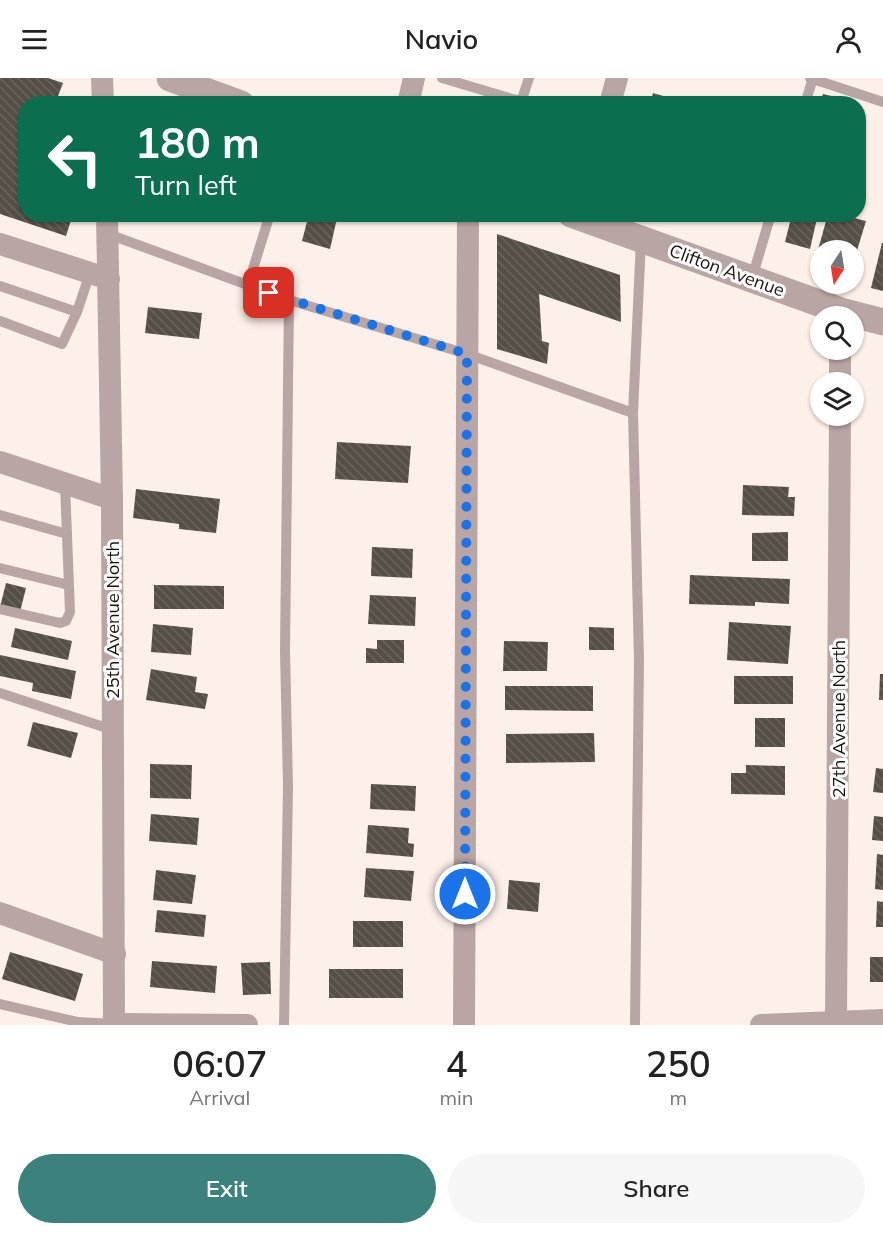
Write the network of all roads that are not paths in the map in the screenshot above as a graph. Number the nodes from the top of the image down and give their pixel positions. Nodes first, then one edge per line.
1 (102, 78) edge
2 (170, 78) edge
3 (414, 78) edge
4 (442, 78) edge
5 (529, 78) edge
6 (617, 78) edge
7 (812, 78) edge
8 (103, 96) edge
9 (219, 96) edge
10 (410, 96) edge
11 (503, 96) edge
12 (523, 96) edge
13 (612, 96) edge
14 (807, 96) edge
15 (865, 96) edge
16 (866, 96) edge
17 (883, 102) edge
18 (268, 222) edge
19 (468, 222) edge
20 (595, 222) edge
21 (769, 222) edge
22 (108, 224) edge
23 (641, 239) junction
24 (0, 244) edge
25 (100, 276) junction
26 (751, 279) junction
27 (248, 285) junction
28 (0, 286) edge
29 (289, 300) junction
30 (820, 306) edge
31 (77, 312) junction
32 (864, 318) edge
33 (0, 321) edge
34 (883, 322) edge
35 (467, 354) junction
36 (633, 413) junction
37 (840, 426) edge
38 (0, 462) edge
39 (65, 484) junction
40 (112, 499) junction
41 (0, 515) edge
42 (67, 534) junction
43 (0, 568) edge
44 (69, 585) junction
45 (0, 609) edge
46 (0, 693) edge
47 (113, 730) junction
48 (0, 913) edge
49 (115, 954) junction
50 (0, 1004) edge
51 (883, 1020) edge
52 (836, 1022) junction
53 (114, 1024) edge
54 (247, 1025) edge
55 (284, 1025) edge
56 (464, 1025) edge
57 (635, 1025) edge
58 (761, 1025) edge

1 - 8 street
2 - 9 street
3 - 10 street
4 - 11 lane
5 - 12 lane
6 - 13 street
7 - 14 lane
7 - 15 lane
16 - 17 lane
18 - 27 lane
19 - 35 street
20 - 23 street, Clifton Avenue
21 - 26 lane
22 - 25 street, 25th Avenue North
22 - 27 lane
23 - 26 street, Clifton Avenue
23 - 36 lane
24 - 25 street
25 - 31 lane
25 - 40 street, 25th Avenue North
26 - 30 street, Clifton Avenue
27 - 29 lane
28 - 31 lane
29 - 35 lane
29 - 55 lane
31 - 33 lane
32 - 34 street, Clifton Avenue
35 - 36 lane
35 - 56 street
36 - 57 lane
37 - 52 street, 27th Avenue North
38 - 39 street
39 - 40 street
39 - 42 lane
40 - 47 street, 25th Avenue North
41 - 42 lane
42 - 44 lane
43 - 44 lane
44 - 45 lane
46 - 47 lane
47 - 49 street, 25th Avenue North
48 - 49 street
49 - 53 street, 25th Avenue North
50 - 53 lane
51 - 52 street
52 - 58 street
53 - 54 street

